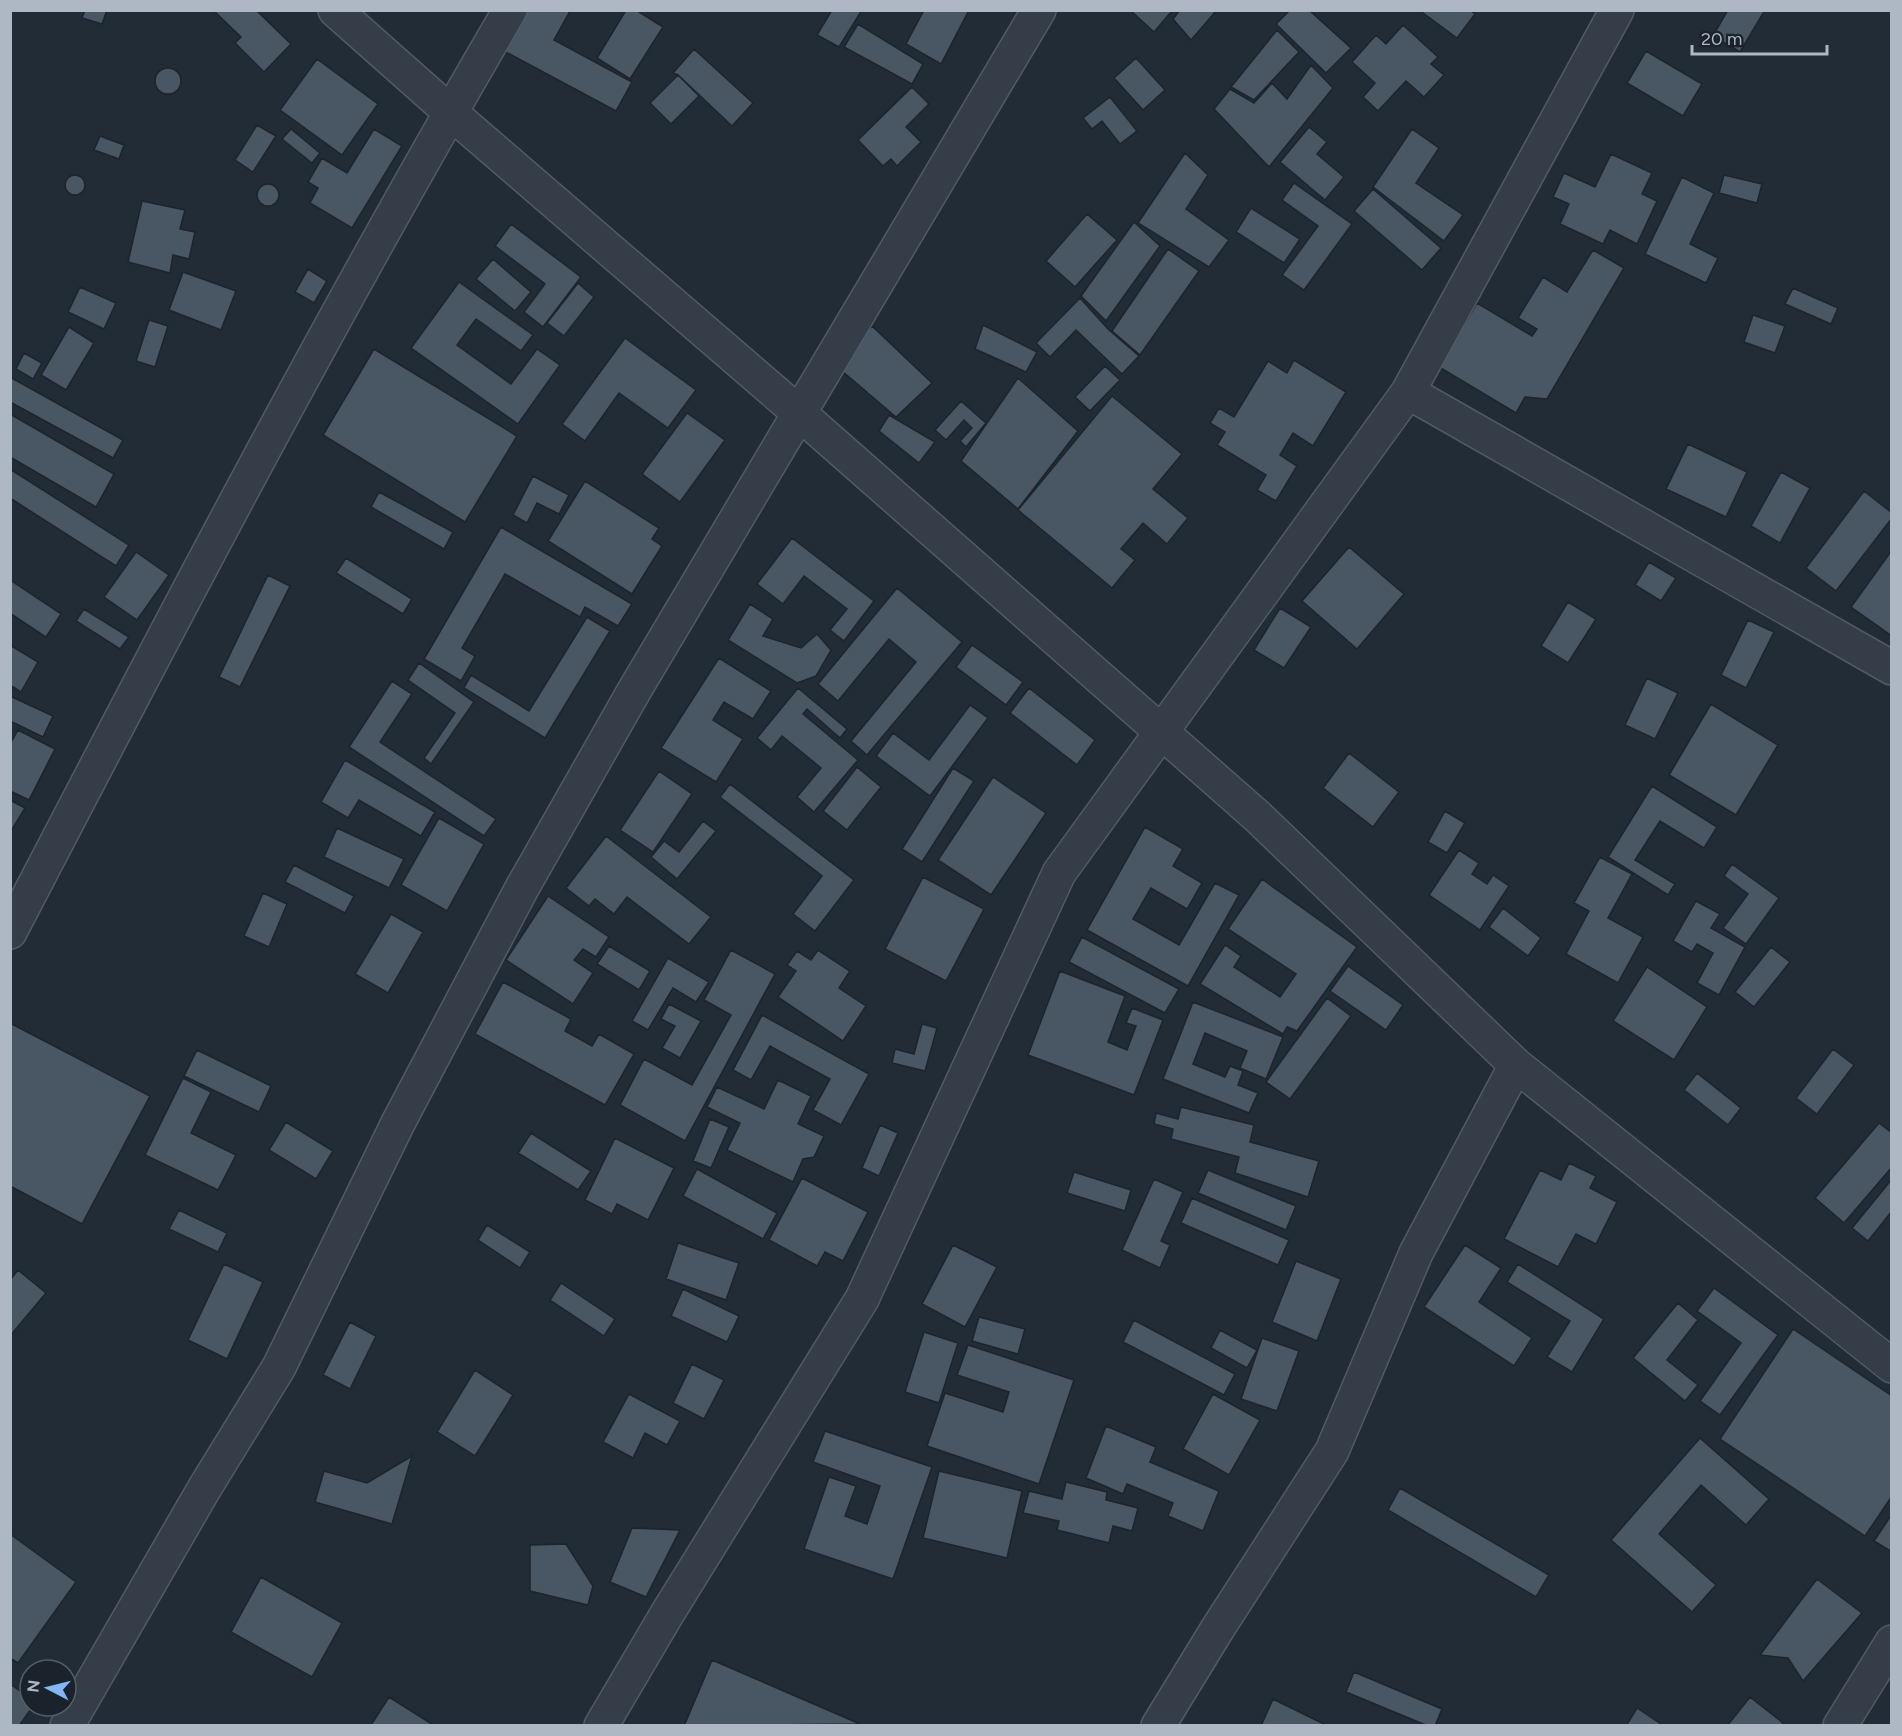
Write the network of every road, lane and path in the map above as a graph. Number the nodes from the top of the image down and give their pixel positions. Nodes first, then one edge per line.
1 (335, 10) edge
2 (510, 10) edge
3 (1039, 10) edge
4 (1617, 10) edge
5 (450, 112) junction
6 (1408, 392) junction
7 (799, 413) junction
8 (1892, 668) edge
9 (1162, 732) junction
10 (10, 932) edge
11 (1516, 1065) junction
12 (1892, 1366) edge
13 (1892, 1642) edge
14 (67, 1725) edge
15 (601, 1725) edge
16 (1158, 1725) edge
17 (1840, 1725) edge

1 - 5 street
2 - 5 street
3 - 7 street
4 - 6 street
5 - 7 street
5 - 10 street
6 - 8 street
6 - 9 street
7 - 9 street
7 - 14 street
9 - 11 street
9 - 15 street
11 - 12 street
11 - 16 street
13 - 17 street

